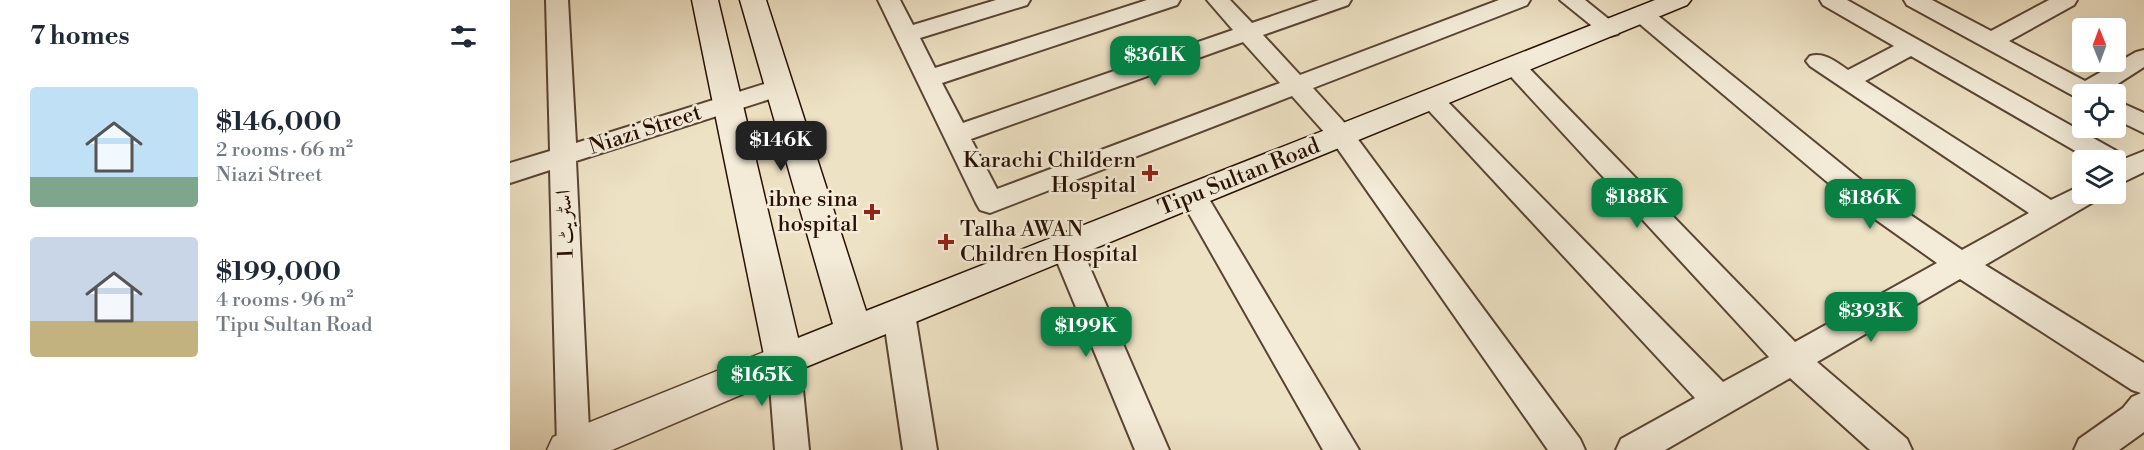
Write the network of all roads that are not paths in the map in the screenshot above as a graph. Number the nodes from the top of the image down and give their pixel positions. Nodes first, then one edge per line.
1 (557, 0) edge
2 (705, 0) edge
3 (753, 0) edge
4 (888, 0) edge
5 (1019, 0) edge
6 (1169, 0) edge
7 (1218, 0) edge
8 (1340, 0) edge
9 (1519, 0) edge
10 (1571, 0) edge
11 (1678, 0) edge
12 (1831, 0) edge
13 (1915, 0) edge
14 (2066, 0) edge
15 (1643, 15) junction
16 (1610, 29) junction
17 (1248, 32) junction
18 (906, 35) junction
19 (1991, 41) junction
20 (1911, 46) junction
21 (2144, 57) edge
22 (1818, 61) dead end
23 (1514, 67) junction
24 (928, 79) junction
25 (1848, 80) junction
26 (2072, 84) edge
27 (2102, 84) edge
28 (1296, 86) junction
29 (780, 87) junction
30 (1431, 100) junction
31 (729, 104) junction
32 (2126, 114) edge
33 (2144, 124) edge
34 (956, 135) junction
35 (1341, 136) junction
36 (2094, 150) edge
37 (563, 156) junction
38 (510, 173) edge
39 (1193, 196) junction
40 (2072, 201) edge
41 (2050, 213) junction
42 (1066, 247) junction
43 (1960, 264) junction
44 (899, 314) junction
45 (854, 332) junction
46 (784, 360) junction
47 (1792, 360) junction
48 (2144, 380) edge
49 (1720, 400) junction
50 (2144, 407) edge
51 (570, 449) edge
52 (792, 450) edge
53 (920, 450) edge
54 (1152, 450) edge
55 (1342, 450) edge
56 (1568, 450) edge
57 (1633, 450) edge
58 (1895, 450) edge
59 (2091, 450) edge

1 - 37 street, اسٹریٹ 1
2 - 31 main road
3 - 29 main road
4 - 18 street
5 - 18 street
6 - 24 street
7 - 17 street
8 - 17 street
9 - 28 street
10 - 16 street
11 - 15 main road, Tipu Sultan Road
12 - 20 street
13 - 19 street
14 - 19 street
15 - 16 main road, Tipu Sultan Road
15 - 43 street
16 - 23 main road, Tipu Sultan Road
17 - 28 street
17 - 34 street
18 - 24 street
19 - 26 street
20 - 25 street
20 - 36 street
21 - 27 street
22 - 25 street
23 - 30 main road, Tipu Sultan Road
23 - 47 street
24 - 34 street
25 - 41 street
28 - 34 street
28 - 35 street
29 - 31 street, Niazi Street
29 - 45 main road
30 - 35 main road, Tipu Sultan Road
30 - 49 street
31 - 37 street, Niazi Street
31 - 46 main road
32 - 33 street
35 - 39 main road, Tipu Sultan Road
35 - 56 street
37 - 38 street, Niazi Street
37 - 51 street, اسٹریٹ 1
39 - 42 main road, Tipu Sultan Road
39 - 55 street
40 - 41 street
41 - 43 street
42 - 44 main road, Tipu Sultan Road
42 - 54 street
43 - 47 street
43 - 48 street
44 - 45 main road, Tipu Sultan Road
44 - 53 street
45 - 46 main road, Tipu Sultan Road
46 - 51 main road, Tipu Sultan Road
46 - 52 street
47 - 49 street
47 - 58 street
49 - 57 street
50 - 59 street

